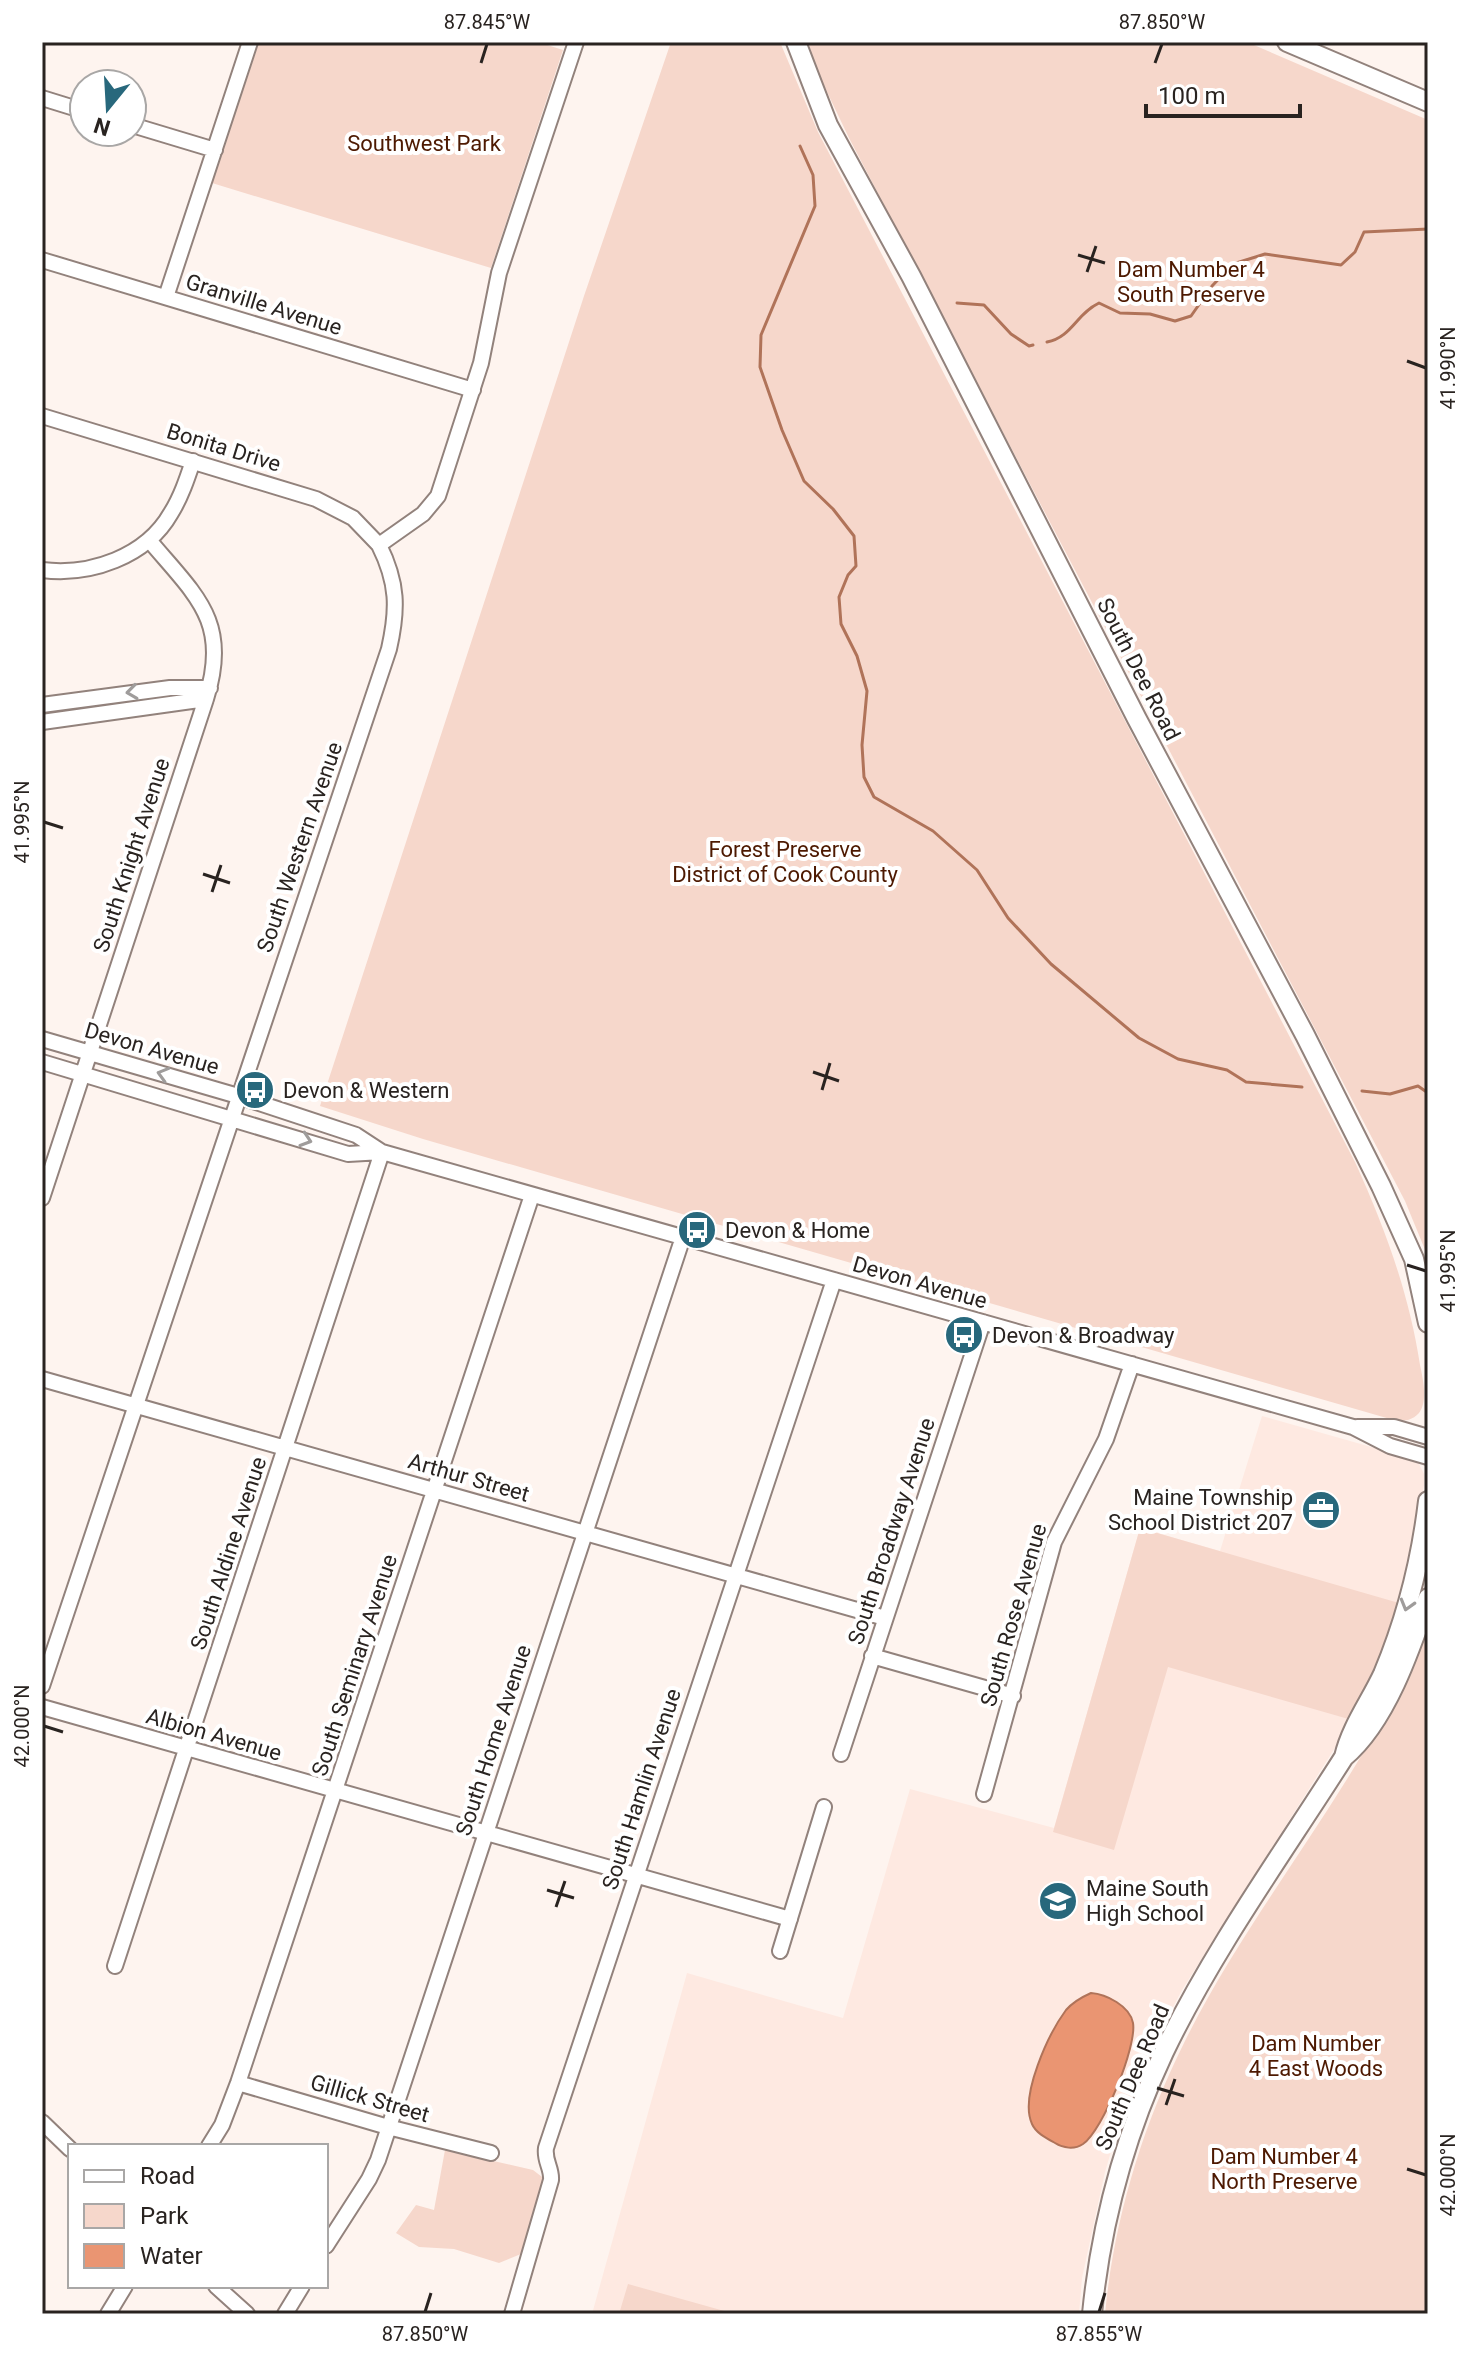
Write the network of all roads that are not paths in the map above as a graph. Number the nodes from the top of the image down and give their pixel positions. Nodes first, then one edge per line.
1 (250, 42) edge
2 (576, 42) edge
3 (796, 42) edge
4 (1287, 42) edge
5 (42, 98) edge
6 (1428, 102) edge
7 (68, 106) edge
8 (148, 130) edge
9 (215, 150) junction
10 (42, 260) edge
11 (166, 297) junction
12 (473, 390) junction
13 (42, 416) edge
14 (193, 461) junction
15 (149, 540) junction
16 (379, 545) junction
17 (42, 570) edge
18 (208, 693) junction
19 (42, 705) edge
20 (42, 722) edge
21 (42, 1039) edge
22 (89, 1053) junction
23 (42, 1062) edge
24 (82, 1073) junction
25 (238, 1096) junction
26 (231, 1117) junction
27 (382, 1152) junction
28 (532, 1195) junction
29 (42, 1198) edge
30 (683, 1237) junction
31 (834, 1280) junction
32 (983, 1322) junction
33 (1428, 1323) edge
34 (1132, 1364) junction
35 (42, 1379) edge
36 (135, 1405) junction
37 (1353, 1427) junction
38 (1428, 1437) edge
39 (285, 1448) junction
40 (1428, 1457) edge
41 (436, 1491) junction
42 (1428, 1501) edge
43 (585, 1533) junction
44 (735, 1576) junction
45 (1428, 1598) edge
46 (885, 1618) junction
47 (872, 1656) junction
48 (42, 1686) edge
49 (1013, 1696) junction
50 (42, 1707) edge
51 (187, 1749) junction
52 (841, 1754) dead end
53 (1344, 1757) junction
54 (335, 1792) junction
55 (984, 1794) dead end
56 (824, 1807) dead end
57 (485, 1834) junction
58 (635, 1877) junction
59 (790, 1919) junction
60 (780, 1951) dead end
61 (115, 1966) dead end
62 (238, 2083) junction
63 (42, 2122) edge
64 (388, 2127) junction
65 (210, 2144) edge
66 (68, 2147) edge
67 (491, 2153) dead end
68 (328, 2243) edge
69 (124, 2288) edge
70 (218, 2288) edge
71 (301, 2288) edge
72 (108, 2314) edge
73 (247, 2314) edge
74 (285, 2314) edge
75 (512, 2314) edge
76 (1092, 2314) edge

1 - 9 street
2 - 12 street
3 - 33 main road, South Dee Road
4 - 6 main road
5 - 7 street
8 - 9 street
9 - 11 street
10 - 11 street, Granville Avenue
11 - 12 street, Granville Avenue
12 - 16 street
13 - 14 street, Bonita Drive
14 - 15 street
14 - 16 street, Bonita Drive
15 - 17 street
15 - 18 street, South Knight Avenue
16 - 25 street, South Western Avenue
18 -> 19 street
18 - 20 street
18 - 22 street, South Knight Avenue
21 - 22 street, Devon Avenue
22 - 24 street, South Knight Avenue
25 -> 22 street, Devon Avenue
23 - 24 street, Devon Avenue
24 - 26 street, Devon Avenue
24 - 29 street, South Knight Avenue
25 - 26 street, South Western Avenue
25 - 27 street, Devon Avenue
26 -> 27 street, Devon Avenue
26 - 36 street, South Western Avenue
27 - 28 street, Devon Avenue
27 - 39 street, South Aldine Avenue
28 - 30 street, Devon Avenue
28 - 41 street, South Seminary Avenue
30 - 31 street, Devon Avenue
30 - 43 street, South Home Avenue
31 - 32 street, Devon Avenue
31 - 44 street, South Hamlin Avenue
32 - 34 street, Devon Avenue
32 - 46 street, South Broadway Avenue
34 - 37 street, Devon Avenue
34 - 49 street, South Rose Avenue
35 - 36 street, Arthur Street
36 - 39 street, Arthur Street
36 - 48 street, South Western Avenue
37 - 38 street, Devon Avenue
37 - 40 street, Devon Avenue
39 - 41 street, Arthur Street
39 - 51 street, South Aldine Avenue
41 - 43 street, Arthur Street
41 - 54 street, South Seminary Avenue
42 -> 53 main road, South Dee Road
43 - 44 street, Arthur Street
43 - 57 street, South Home Avenue
44 - 46 street, Arthur Street
44 - 58 street, South Hamlin Avenue
45 - 53 main road, South Dee Road
46 - 47 street, South Broadway Avenue
47 - 49 street
47 - 52 street, South Broadway Avenue
49 - 55 street, South Rose Avenue
50 - 51 street, Albion Avenue
51 - 54 street, Albion Avenue
51 - 61 street, South Aldine Avenue
53 - 76 main road, South Dee Road
54 - 57 street, Albion Avenue
54 - 62 street, South Seminary Avenue
56 - 59 street
57 - 58 street, Albion Avenue
57 - 64 street, South Home Avenue
58 - 59 street, Albion Avenue
58 - 75 street, South Hamlin Avenue
59 - 60 street
62 - 64 street, Gillick Street
62 - 65 street, South Seminary Avenue
63 - 66 street
64 - 67 street, Gillick Street
64 - 68 street, South Home Avenue
69 - 72 street
70 - 73 street
71 - 74 street

